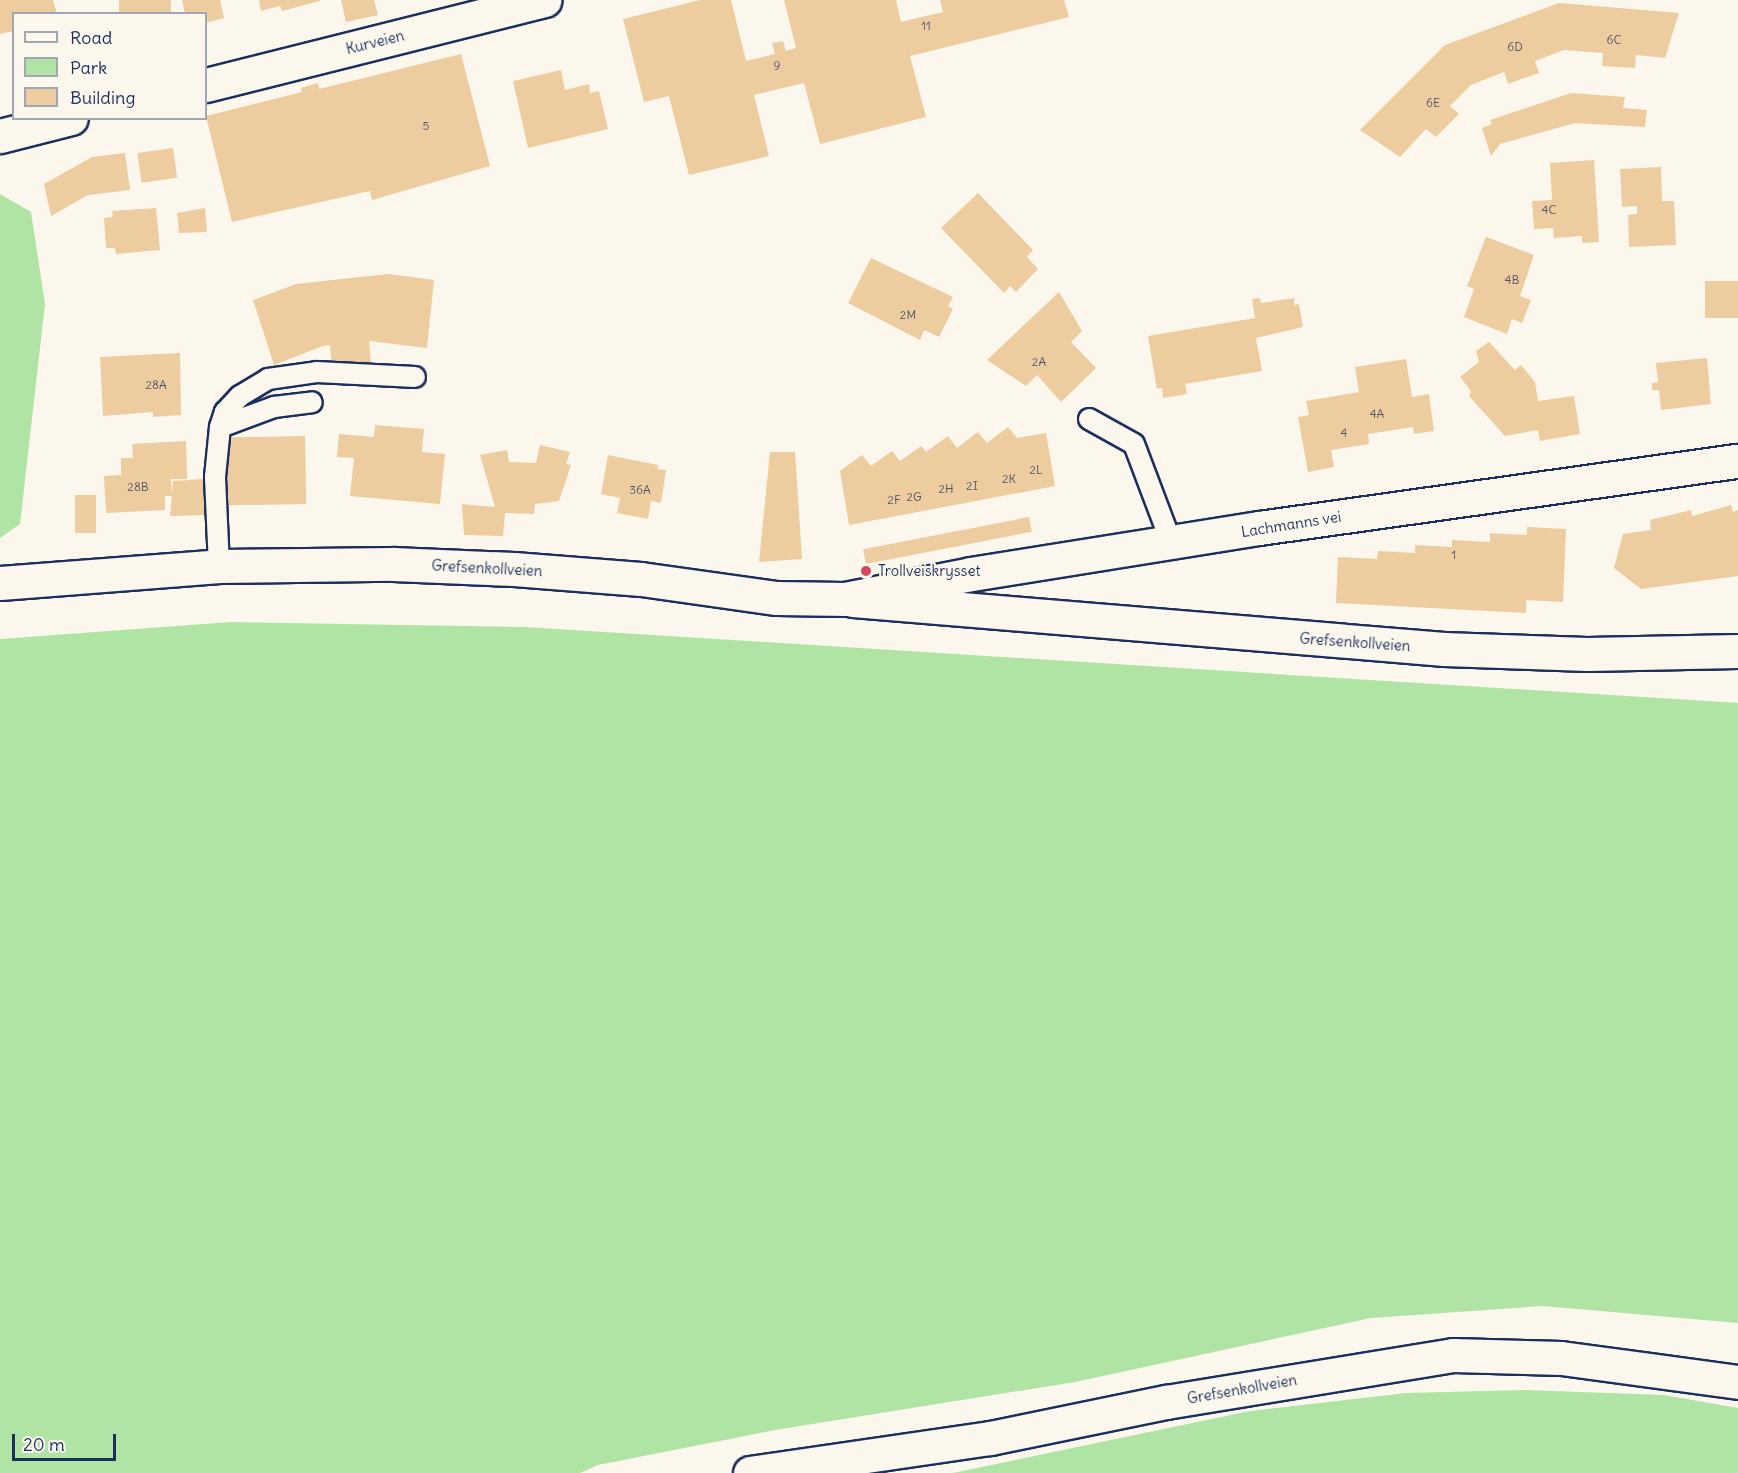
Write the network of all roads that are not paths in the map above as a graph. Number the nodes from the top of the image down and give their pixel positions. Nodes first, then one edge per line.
1 (545, 0) edge
2 (207, 85) edge
3 (63, 120) edge
4 (0, 136) edge
5 (415, 377) dead end
6 (312, 402) dead end
7 (1089, 419) dead end
8 (220, 427) junction
9 (1738, 461) edge
10 (1171, 542) junction
11 (219, 566) junction
12 (971, 574) junction
13 (0, 584) edge
14 (845, 599) junction
15 (972, 613) junction
16 (1738, 651) edge
17 (1738, 1382) edge
18 (750, 1473) edge

1 - 2 street, Kurveien
3 - 4 street
5 - 8 lane
6 - 8 lane
7 - 10 lane
8 - 11 lane
9 - 10 street, Lachmanns vei
10 - 12 street, Lachmanns vei
11 - 13 street, Grefsenkollveien
11 - 14 street, Grefsenkollveien
12 - 14 street, Lachmanns vei
12 - 15 street
14 - 15 street, Grefsenkollveien
15 - 16 street, Grefsenkollveien
17 - 18 street, Grefsenkollveien

